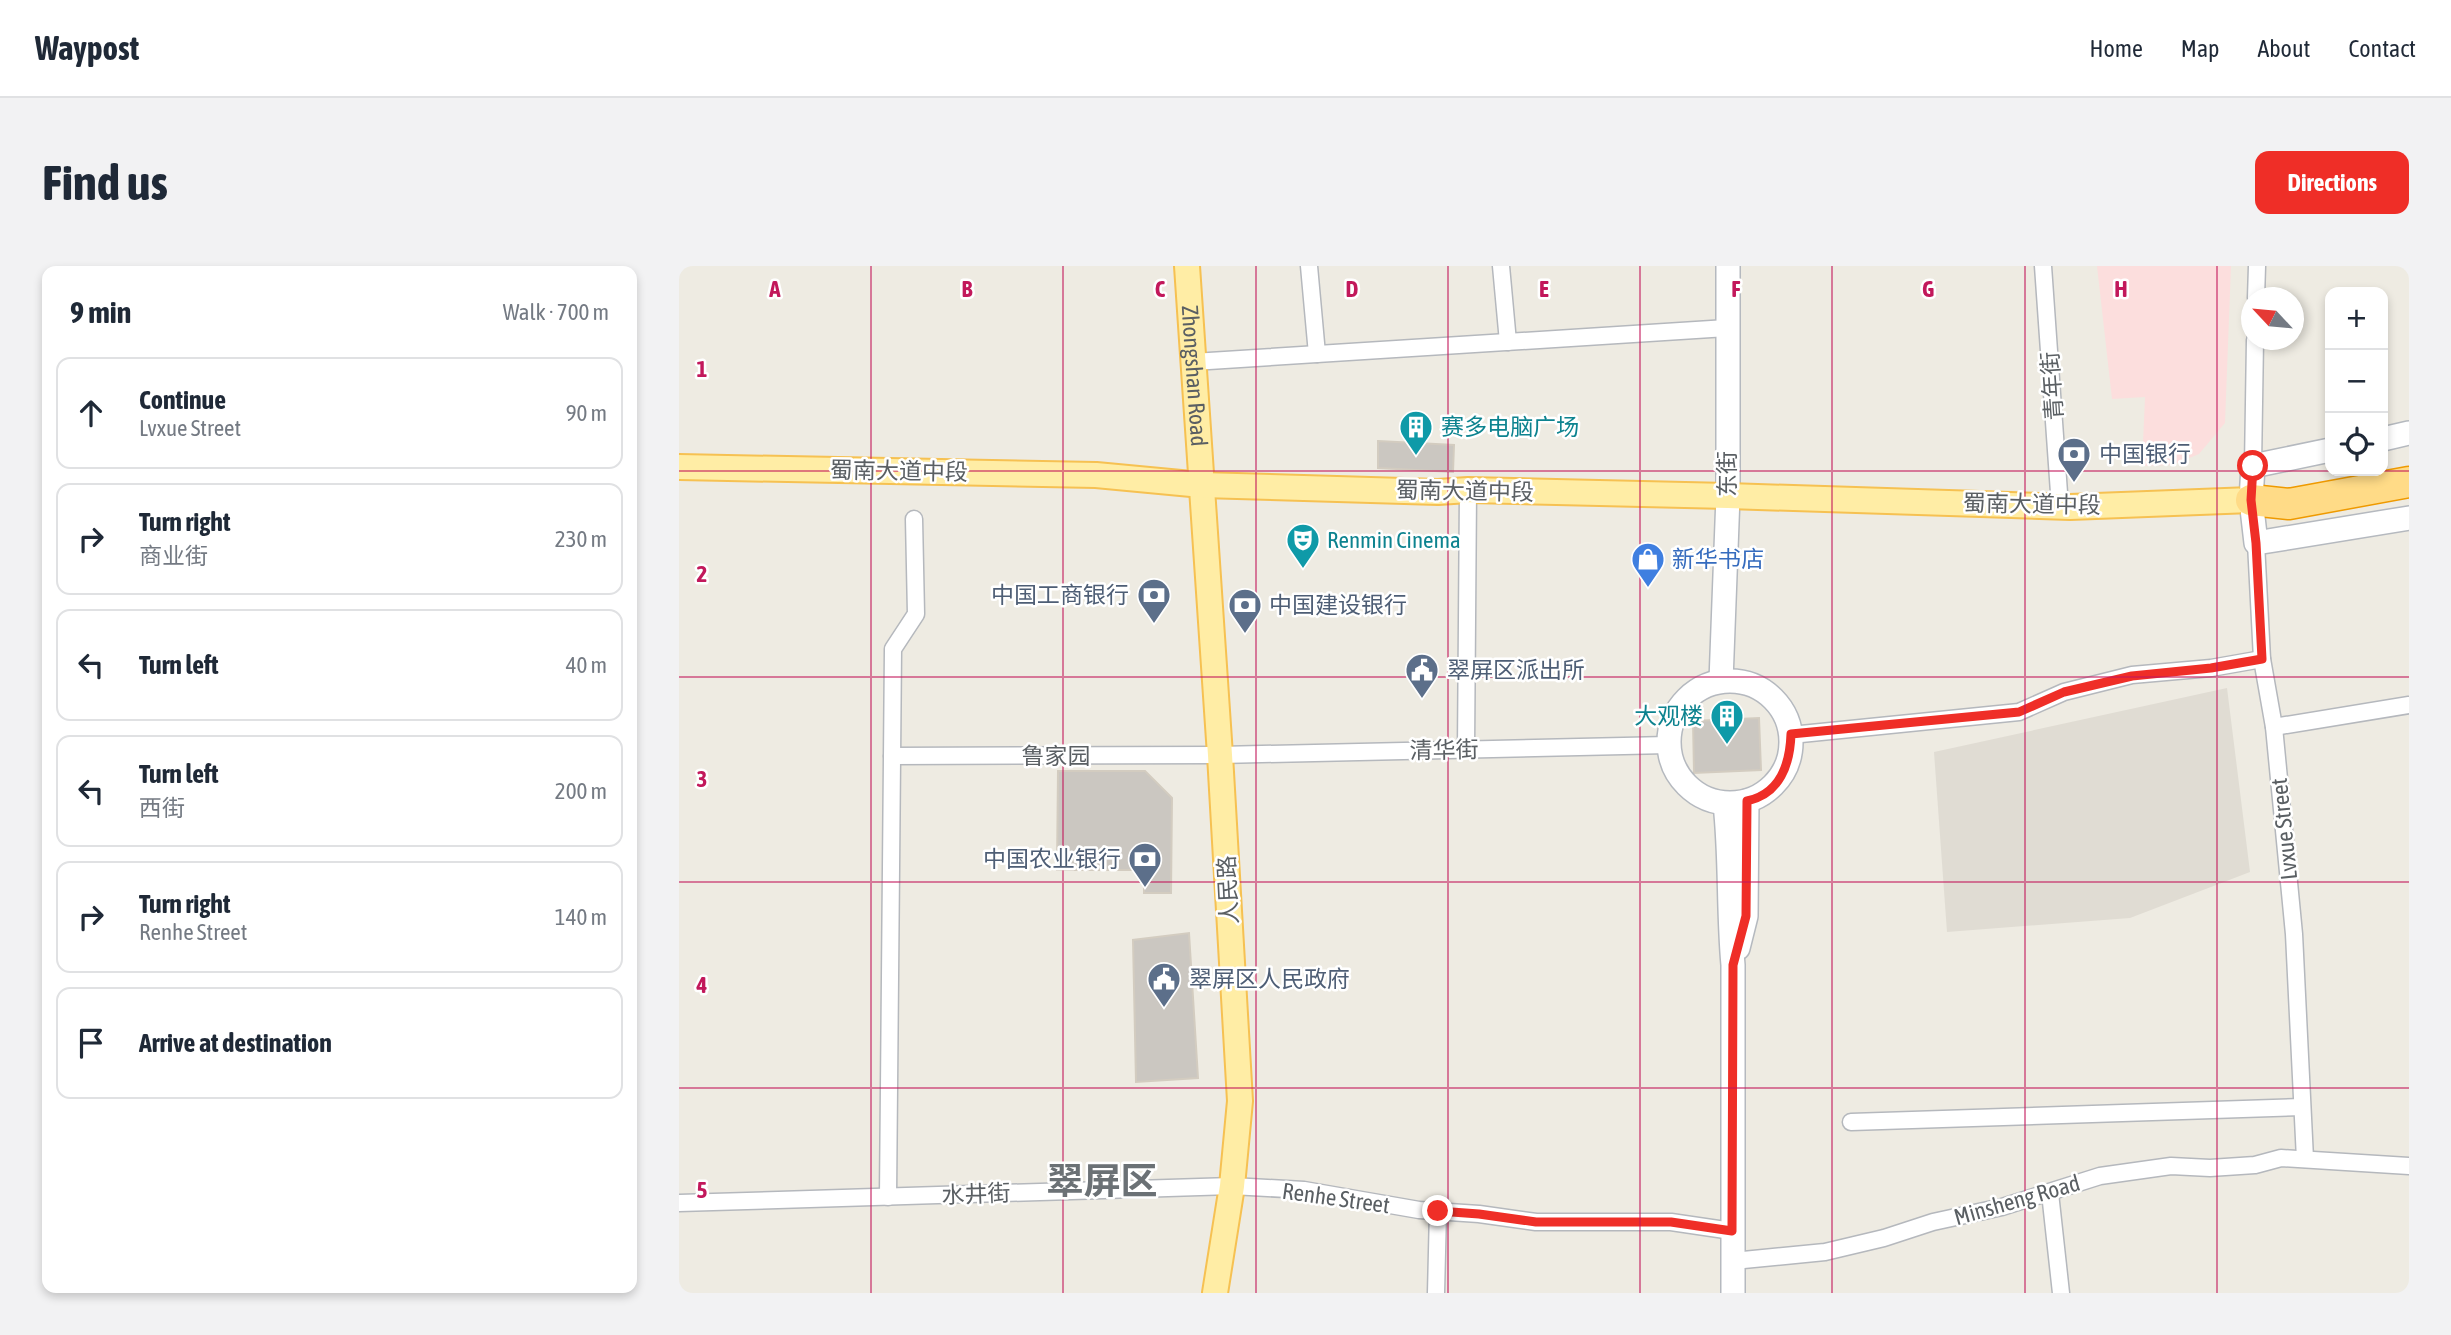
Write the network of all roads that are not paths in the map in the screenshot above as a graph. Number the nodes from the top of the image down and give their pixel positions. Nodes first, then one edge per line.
1 (1187, 266) edge
2 (1309, 266) edge
3 (1501, 266) edge
4 (1728, 266) edge
5 (2043, 266) edge
6 (2256, 266) edge
7 (2256, 287) edge
8 (1727, 328) junction
9 (1508, 342) junction
10 (2255, 350) edge
11 (1317, 354) junction
12 (1193, 362) junction
13 (2409, 433) edge
14 (2388, 438) edge
15 (2325, 451) edge
16 (2253, 466) junction
17 (679, 467) edge
18 (2392, 473) edge
19 (1202, 485) junction
20 (1468, 490) junction
21 (2347, 493) junction
22 (1728, 496) junction
23 (2251, 500) junction
24 (2060, 507) junction
25 (2409, 518) edge
26 (914, 519) dead end
27 (2350, 527) junction
28 (2256, 543) junction
29 (2262, 659) junction
30 (1721, 681) junction
31 (2409, 705) edge
32 (2274, 727) junction
33 (1791, 734) junction
34 (1668, 745) junction
35 (1466, 750) junction
36 (1220, 755) junction
37 (893, 756) junction
38 (1736, 803) junction
39 (2302, 1107) junction
40 (1851, 1122) dead end
41 (2305, 1159) junction
42 (2409, 1166) edge
43 (1233, 1186) junction
44 (2050, 1193) junction
45 (888, 1197) junction
46 (679, 1203) edge
47 (1438, 1211) junction
48 (1732, 1231) junction
49 (1733, 1261) junction
50 (1215, 1293) edge
51 (1436, 1293) edge
52 (1733, 1293) edge
53 (2061, 1293) edge

1 - 12 main road, Zhongshan Road
2 - 11 street
3 - 9 street
4 - 8 main road, 东街
5 - 24 street, 青年街
6 - 7 street
8 - 9 street
8 - 22 main road, 东街
9 - 11 street
10 - 16 street
11 - 12 street
12 - 19 main road, Zhongshan Road
13 - 14 main road
15 - 16 main road
16 - 23 main road, Lvxue Street
17 - 19 main road, 蜀南大道中段
18 - 21 highway
18 - 23 highway
19 - 20 main road, 蜀南大道中段
19 - 36 main road, 人民路
20 - 22 main road, 蜀南大道中段
20 - 35 street
21 - 23 highway
21 - 27 main road
22 - 24 main road, 蜀南大道中段
22 - 30 main road, 东街
23 - 24 main road, 蜀南大道中段
23 - 28 main road, Lvxue Street
25 - 27 main road
26 - 37 street
27 - 28 main road
28 - 29 street, Lvxue Street
29 - 32 street, Lvxue Street
29 - 33 street
30 - 33 main road
30 - 34 main road
31 - 32 street
32 - 39 street, Lvxue Street
33 - 38 main road
34 - 35 street, 清华街
34 - 38 main road
35 - 36 street, 清华街
36 - 37 street, 鲁家园
36 - 43 main road, 人民路
37 - 45 street
38 - 48 main road
39 - 40 street
39 - 41 street, Lvxue Street
41 - 42 street, Minsheng Road
41 - 44 street, Minsheng Road
43 - 45 street, 水井街
43 - 47 street, Renhe Street
43 - 50 main road, 人民路
44 - 49 street, Minsheng Road
44 - 53 street
45 - 46 street, 水井街
47 - 48 street, Renhe Street
47 - 51 street
48 - 49 main road
49 - 52 main road

